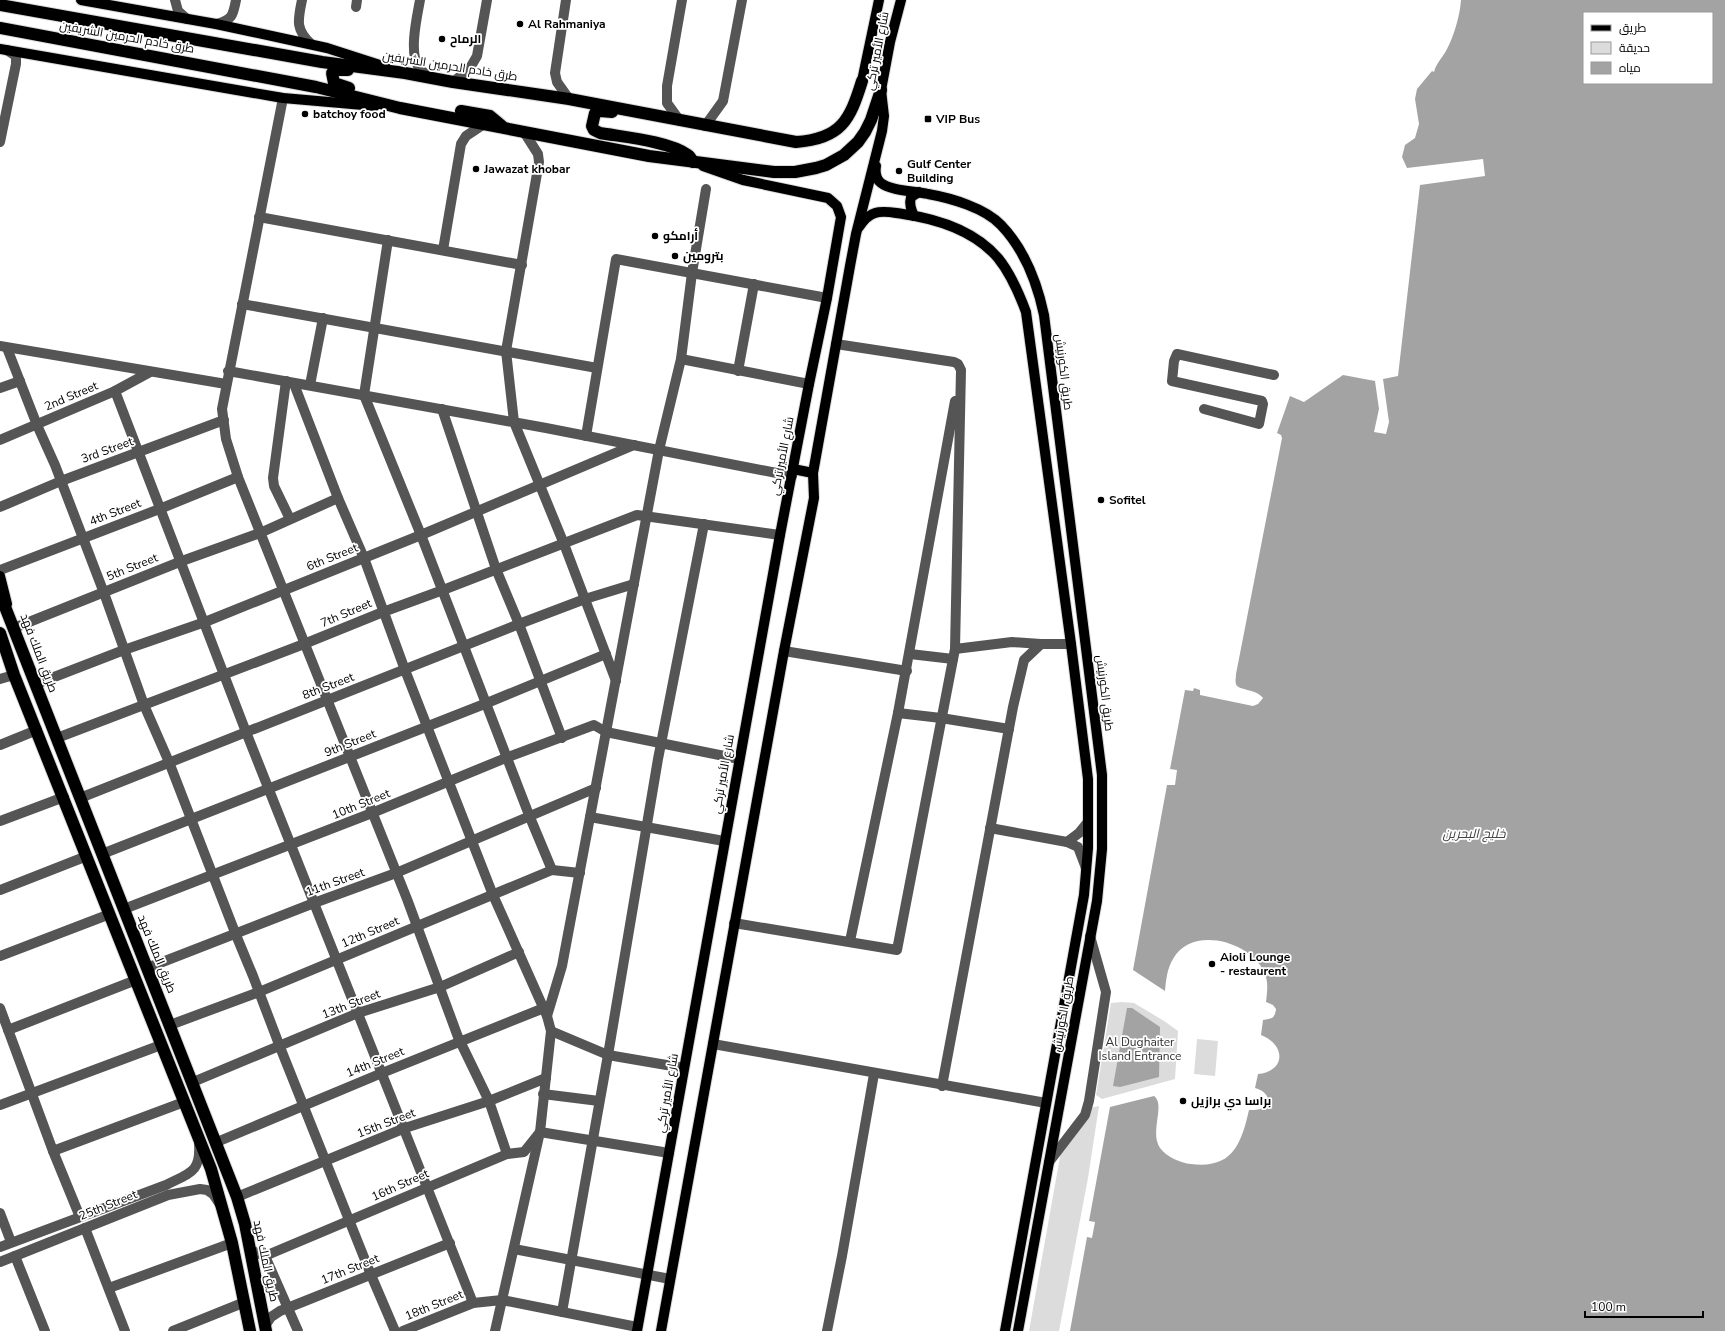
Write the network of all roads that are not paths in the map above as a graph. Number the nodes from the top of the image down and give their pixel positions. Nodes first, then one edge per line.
1 (81, 0) edge
2 (175, 0) edge
3 (236, 0) edge
4 (302, 0) edge
5 (420, 0) edge
6 (487, 0) edge
7 (566, 0) edge
8 (682, 0) edge
9 (742, 0) edge
10 (879, 0) edge
11 (901, 0) edge
12 (0, 5) edge
13 (187, 19) junction
14 (216, 24) junction
15 (0, 28) edge
16 (311, 44) junction
17 (4, 50) edge
18 (377, 69) junction
19 (405, 73) junction
20 (429, 77) junction
21 (862, 81) joint
22 (453, 82) junction
23 (881, 90) junction
24 (283, 98) junction
25 (569, 98) junction
26 (400, 108) junction
27 (665, 118) junction
28 (680, 121) junction
29 (484, 124) junction
30 (705, 126) junction
31 (504, 128) junction
32 (524, 132) junction
33 (0, 142) edge
34 (876, 154) junction
35 (693, 162) junction
36 (706, 189) dead end
37 (919, 192) junction
38 (914, 216) junction
39 (260, 217) junction
40 (840, 224) joint
41 (856, 234) junction
42 (388, 240) junction
43 (443, 250) junction
44 (522, 265) junction
45 (692, 273) junction
46 (754, 284) junction
47 (827, 298) junction
48 (242, 304) junction
49 (323, 318) junction
50 (375, 328) junction
51 (836, 344) junction
52 (4, 347) edge
53 (506, 352) junction
54 (681, 359) junction
55 (598, 368) junction
56 (961, 370) junction
57 (228, 371) junction
58 (738, 371) junction
59 (150, 372) junction
60 (1274, 375) dead end
61 (20, 381) junction
62 (290, 382) junction
63 (226, 384) junction
64 (809, 384) junction
65 (310, 386) junction
66 (0, 388) edge
67 (115, 391) junction
68 (364, 395) junction
69 (442, 409) junction
70 (1204, 409) dead end
71 (224, 420) junction
72 (514, 422) junction
73 (37, 425) junction
74 (586, 436) junction
75 (0, 440) edge
76 (634, 445) junction
77 (659, 450) junction
78 (139, 452) junction
79 (792, 473) junction
80 (813, 473) junction
81 (238, 477) junction
82 (61, 480) junction
83 (540, 486) junction
84 (338, 498) junction
85 (0, 506) edge
86 (162, 508) junction
87 (476, 512) junction
88 (647, 515) junction
89 (290, 519) junction
90 (704, 524) junction
91 (260, 533) junction
92 (421, 535) junction
93 (780, 535) junction
94 (83, 538) junction
95 (564, 544) junction
96 (364, 558) junction
97 (182, 562) junction
98 (496, 569) junction
99 (0, 570) edge
100 (0, 576) edge
101 (634, 584) junction
102 (283, 590) junction
103 (443, 590) junction
104 (104, 593) junction
105 (0, 594) edge
106 (585, 599) junction
107 (383, 612) junction
108 (8, 614) junction
109 (205, 622) junction
110 (519, 624) junction
111 (14, 628) junction
112 (0, 633) edge
113 (2, 642) edge
114 (304, 644) junction
115 (1041, 644) junction
116 (1071, 644) junction
117 (464, 646) junction
118 (124, 650) junction
119 (784, 651) junction
120 (606, 654) junction
121 (910, 654) junction
122 (954, 654) junction
123 (405, 670) junction
124 (906, 671) junction
125 (14, 674) junction
126 (224, 674) junction
127 (0, 679) edge
128 (541, 681) junction
129 (616, 681) junction
130 (36, 684) junction
131 (327, 700) junction
132 (487, 703) junction
133 (144, 705) junction
134 (898, 714) junction
135 (941, 718) junction
136 (426, 727) junction
137 (1009, 729) junction
138 (37, 730) junction
139 (246, 732) junction
140 (606, 732) junction
141 (57, 738) junction
142 (562, 738) junction
143 (661, 743) junction
144 (0, 745) edge
145 (350, 756) junction
146 (508, 757) junction
147 (739, 759) junction
148 (169, 762) junction
149 (448, 782) junction
150 (596, 788) junction
151 (269, 789) junction
152 (64, 797) junction
153 (80, 798) junction
154 (372, 813) junction
155 (529, 815) junction
156 (590, 817) junction
157 (191, 819) junction
158 (0, 821) edge
159 (1088, 822) junction
160 (646, 827) junction
161 (990, 828) junction
162 (472, 841) junction
163 (724, 841) junction
164 (1067, 842) junction
165 (291, 845) junction
166 (102, 854) junction
167 (87, 856) junction
168 (1086, 868) junction
169 (552, 870) junction
170 (396, 873) junction
171 (580, 873) junction
172 (213, 875) junction
173 (0, 890) edge
174 (493, 895) junction
175 (314, 903) junction
176 (124, 909) junction
177 (110, 914) junction
178 (734, 923) junction
179 (417, 926) junction
180 (236, 935) junction
181 (1090, 936) junction
182 (850, 942) junction
183 (518, 952) junction
184 (0, 956) edge
185 (337, 960) junction
186 (147, 968) junction
187 (136, 980) junction
188 (440, 987) junction
189 (259, 992) junction
190 (0, 1008) edge
191 (546, 1012) junction
192 (358, 1013) junction
193 (170, 1025) junction
194 (8, 1030) junction
195 (551, 1030) junction
196 (460, 1042) junction
197 (713, 1044) junction
198 (161, 1045) junction
199 (280, 1047) junction
200 (608, 1055) junction
201 (684, 1068) junction
202 (382, 1073) junction
203 (874, 1074) junction
204 (546, 1078) junction
205 (193, 1082) junction
206 (942, 1086) junction
207 (32, 1093) junction
208 (543, 1094) junction
209 (489, 1101) junction
210 (599, 1101) junction
211 (184, 1102) junction
212 (1046, 1104) junction
213 (0, 1105) edge
214 (303, 1107) junction
215 (405, 1128) junction
216 (540, 1132) junction
217 (198, 1140) junction
218 (592, 1141) junction
219 (217, 1142) junction
220 (53, 1151) junction
221 (669, 1153) junction
222 (507, 1154) junction
223 (325, 1161) junction
224 (1049, 1162) junction
225 (166, 1185) junction
226 (427, 1187) junction
227 (168, 1195) junction
228 (237, 1197) junction
229 (222, 1207) junction
230 (0, 1213) edge
231 (80, 1217) junction
232 (349, 1221) junction
233 (85, 1228) junction
234 (11, 1242) junction
235 (232, 1243) junction
236 (450, 1243) junction
237 (0, 1247) edge
238 (514, 1249) junction
239 (250, 1250) junction
240 (15, 1256) junction
241 (266, 1256) junction
242 (571, 1260) junction
243 (0, 1262) edge
244 (647, 1274) junction
245 (371, 1275) junction
246 (670, 1278) junction
247 (109, 1288) junction
248 (502, 1300) junction
249 (245, 1302) junction
250 (473, 1303) junction
251 (288, 1307) junction
252 (562, 1312) junction
253 (265, 1328) edge
254 (637, 1329) edge
255 (45, 1331) edge
256 (125, 1331) edge
257 (173, 1331) edge
258 (250, 1331) edge
259 (298, 1331) edge
260 (395, 1331) edge
261 (404, 1331) edge
262 (495, 1331) edge
263 (661, 1331) edge
264 (827, 1331) edge
265 (1005, 1331) edge
266 (1018, 1331) edge

1 - 13 main road
2 - 13 street
3 - 14 street
4 - 16 street
5 - 20 street
6 - 22 street
7 - 25 street
8 - 28 street
9 - 30 street
10 - 21 main road, شارع الأمير تركي
11 - 23 main road, شارع الأمير تركي
12 - 18 highway, طرق خادم الحرمين الشريفين
13 - 14 main road
14 - 16 main road
15 - 26 highway, طرق خادم الحرمين الشريفين
16 - 19 main road
17 - 24 main road
17 - 33 street
18 - 19 highway, طرق خادم الحرمين الشريفين
18 - 31 highway
19 - 20 highway, طرق خادم الحرمين الشريفين
20 - 22 highway, طرق خادم الحرمين الشريفين
21 - 30 highway, طرق خادم الحرمين الشريفين
22 - 25 highway, طرق خادم الحرمين الشريفين
23 - 34 main road, شارع الأمير تركي
23 - 35 highway
24 - 26 main road
24 - 39 street
25 - 27 highway, طرق خادم الحرمين الشريفين
26 - 29 highway, طرق خادم الحرمين الشريفين
27 - 28 highway, طرق خادم الحرمين الشريفين
27 - 35 highway
28 - 30 highway, طرق خادم الحرمين الشريفين
29 - 31 highway, طرق خادم الحرمين الشريفين
29 - 43 street
31 - 32 highway, طرق خادم الحرمين الشريفين
32 - 35 highway, طرق خادم الحرمين الشريفين
32 - 44 street
34 - 37 main road, طريق الكورنيش
34 - 41 main road
35 - 40 main road, طرق خادم الحرمين الشريفين
36 - 45 street
37 - 38 main road
37 - 181 main road, طريق الكورنيش
38 - 41 main road, طريق الكورنيش
38 - 116 main road, طريق الكورنيش
39 - 42 street
39 - 48 street
40 - 47 main road, شارع الأمير تركي
41 - 51 main road
42 - 43 street
42 - 50 street
43 - 44 street
44 - 53 street
45 - 46 street
45 - 54 street
45 - 55 street
46 - 47 street
46 - 58 street
47 - 64 main road, شارع الأمير تركي
48 - 49 street
48 - 57 street
49 - 50 street
49 - 65 street
50 - 53 street
50 - 68 street
51 - 56 street
51 - 80 main road
52 - 59 street
52 - 61 street
53 - 55 street
53 - 72 street
54 - 58 street
54 - 77 street
55 - 74 street
56 - 121 street
56 - 122 street
57 - 62 street
57 - 63 street
58 - 64 street
59 - 63 street
59 - 67 street, 2nd Street
60 - 70 street
61 - 66 street
61 - 73 street
62 - 65 street
62 - 84 street
62 - 89 street
63 - 71 street
64 - 79 main road, شارع الأمير تركي
65 - 68 street
67 - 73 street, 2nd Street
67 - 78 street
68 - 69 street
68 - 92 street
69 - 72 street
69 - 87 street
71 - 78 street, 3rd Street
71 - 81 street
72 - 74 street
72 - 83 street
73 - 75 street, 2nd Street
73 - 82 street
74 - 76 street
76 - 77 street
76 - 83 street, 6th Street
77 - 79 street
77 - 88 street
78 - 82 street, 3rd Street
78 - 86 street
79 - 80 main road
79 - 93 main road, شارع الأمير تركي
80 - 119 main road
81 - 86 street, 4th Street
81 - 91 street
82 - 85 street, 3rd Street
82 - 94 street
83 - 87 street, 6th Street
83 - 95 street
84 - 89 street, 5th Street
84 - 96 street
86 - 94 street, 4th Street
86 - 97 street
87 - 92 street, 6th Street
87 - 98 street
88 - 90 street, 7th Street
88 - 95 street, 7th Street
88 - 101 street
89 - 91 street, 5th Street
90 - 93 street, 7th Street
90 - 143 street
91 - 97 street, 5th Street
91 - 102 street
92 - 96 street, 6th Street
92 - 103 street
93 - 147 main road, شارع الأمير تركي
94 - 99 street, 4th Street
94 - 104 street
95 - 98 street, 7th Street
95 - 106 street
96 - 102 street, 6th Street
96 - 107 street
97 - 104 street, 5th Street
97 - 109 street
98 - 103 street, 7th Street
98 - 110 street
100 - 108 main road
101 - 106 street, 8th Street
101 - 129 street
102 - 109 street, 6th Street
102 - 114 street
103 - 107 street, 7th Street
103 - 117 street
104 - 111 street, 5th Street
104 - 118 street
105 - 108 highway, طريق الملك فهد
106 - 110 street, 8th Street
106 - 120 street
107 - 114 street, 7th Street
107 - 123 street
108 - 111 highway, طريق الملك فهد
109 - 118 street, 6th Street
109 - 126 street
110 - 117 street, 8th Street
110 - 128 street
111 - 130 highway, طريق الملك فهد
112 - 113 highway
113 - 125 highway
114 - 126 street, 7th Street
114 - 131 street
115 - 116 street
115 - 122 street
115 - 137 street
116 - 159 main road, طريق الكورنيش
117 - 123 street, 8th Street
117 - 132 street
118 - 130 street, 6th Street
118 - 133 street
119 - 124 street
119 - 178 main road
120 - 128 street, 9th Street
120 - 129 street
121 - 122 street
121 - 124 street
122 - 135 street
123 - 131 street, 8th Street
123 - 136 street
124 - 134 street
125 - 127 street
125 - 138 highway
126 - 133 street, 7th Street
126 - 139 street
128 - 132 street, 9th Street
128 - 142 street
129 - 140 street
130 - 141 highway, طريق الملك فهد
131 - 139 street, 8th Street
131 - 145 street
132 - 136 street, 9th Street
132 - 146 street
133 - 141 street, 7th Street
133 - 148 street
134 - 135 street
134 - 182 street
135 - 137 street
135 - 182 street
136 - 145 street, 9th Street
136 - 149 street
137 - 161 street
138 - 144 street
138 - 152 highway
139 - 148 street, 8th Street
139 - 151 street
140 - 142 street, 10th Street
140 - 143 street
140 - 150 street
141 - 153 highway, طريق الملك فهد
142 - 146 street, 10th Street
143 - 147 street
143 - 160 street
145 - 151 street, 9th Street
145 - 154 street
146 - 149 street, 10th Street
146 - 155 street
147 - 163 main road, شارع الأمير تركي
148 - 153 street, 8th Street
148 - 157 street
149 - 154 street, 10th Street
149 - 162 street
150 - 155 street, 11th Street
150 - 156 street
151 - 157 street, 9th Street
151 - 165 street
152 - 158 street
152 - 167 highway
153 - 166 highway, طريق الملك فهد
154 - 165 street, 10th Street
154 - 170 street
155 - 162 street, 11th Street
155 - 169 street
156 - 160 street
156 - 171 street
157 - 166 street, 9th Street
157 - 172 street
159 - 164 street
159 - 168 main road, طريق الكورنيش
160 - 163 street
160 - 200 street
161 - 164 street
161 - 206 street
162 - 170 street, 11th Street
162 - 174 street
163 - 201 main road, شارع الأمير تركي
164 - 168 street
165 - 172 street, 10th Street
165 - 175 street
166 - 176 highway, طريق الملك فهد
167 - 173 street
167 - 177 highway
168 - 212 main road, طريق الكورنيش
169 - 171 street, 12th Street
169 - 174 street, 12th Street
170 - 175 street, 11th Street
170 - 179 street
171 - 191 street
172 - 176 street, 10th Street
172 - 180 street
174 - 179 street, 12th Street
174 - 183 street
175 - 180 street, 11th Street
175 - 185 street
176 - 186 highway, طريق الملك فهد
177 - 184 street
177 - 187 highway
178 - 182 street
178 - 197 main road
179 - 185 street, 12th Street
179 - 188 street
180 - 186 street, 11th Street
180 - 189 street
181 - 224 main road, طريق الكورنيش
181 - 224 street
183 - 188 street, 13th Street
183 - 191 street
185 - 189 street, 12th Street
185 - 192 street
186 - 193 highway, طريق الملك فهد
187 - 194 street
187 - 198 highway
188 - 192 street, 13th Street
188 - 196 street
189 - 193 street, 12th Street
189 - 199 street
190 - 194 street
191 - 195 street
191 - 196 street, 14th Street
192 - 199 street, 13th Street
192 - 202 street
193 - 205 highway, طريق الملك فهد
194 - 207 street
195 - 200 street
195 - 204 street
196 - 202 street, 14th Street
196 - 209 street
197 - 203 street
197 - 246 main road
198 - 207 street
198 - 211 highway
199 - 205 street, 13th Street
199 - 214 street
200 - 201 street
200 - 210 street
201 - 221 main road, شارع الأمير تركي
202 - 214 street, 14th Street
202 - 215 street
203 - 206 street
203 - 264 street
204 - 208 street
204 - 209 street, 15th Street
205 - 219 highway, طريق الملك فهد
206 - 212 street
207 - 213 street
207 - 220 street
208 - 210 street
208 - 216 street
209 - 215 street, 15th Street
209 - 222 street
210 - 218 street
211 - 217 highway
211 - 220 street
212 - 265 main road, طريق الكورنيش
214 - 219 street, 14th Street
214 - 223 street
215 - 223 street, 15th Street
215 - 226 street
216 - 218 street
216 - 222 street, 16th Street
216 - 238 street
217 - 225 street, 25th Street
217 - 229 highway
218 - 221 street
218 - 242 street
219 - 228 highway, طريق الملك فهد
220 - 231 street
221 - 244 main road, شارع الأمير تركي
222 - 226 street, 16th Street
223 - 228 street, 15th Street
223 - 232 street
224 - 266 main road, طريق الكورنيش
225 - 227 street
225 - 231 street, 25th Street
226 - 232 street, 16th Street
226 - 236 street
227 - 229 street, 25th Street
227 - 233 street, 25th Street
228 - 239 highway, طريق الملك فهد
229 - 235 highway
230 - 234 street
231 - 234 street, 25th Street
232 - 241 street, 16th Street
232 - 245 street
233 - 240 street, 25th Street
233 - 247 street
234 - 237 street, 25th Street
235 - 247 street
235 - 249 highway
236 - 245 street, 17th Street
236 - 250 street
238 - 242 street
238 - 248 street
239 - 241 street
239 - 253 highway, طريق الملك فهد
240 - 243 street, 25th Street
240 - 255 street
241 - 251 street
242 - 244 street
242 - 252 street
244 - 246 street
244 - 254 main road, شارع الأمير تركي
245 - 251 street, 17th Street
245 - 260 street
246 - 263 main road
247 - 256 street
248 - 250 street, 18th Street
248 - 252 street, 18th Street
248 - 262 street
249 - 257 street
249 - 258 highway
250 - 261 street, 18th Street
251 - 253 street, 17th Street
251 - 259 street
252 - 254 street, 18th Street

